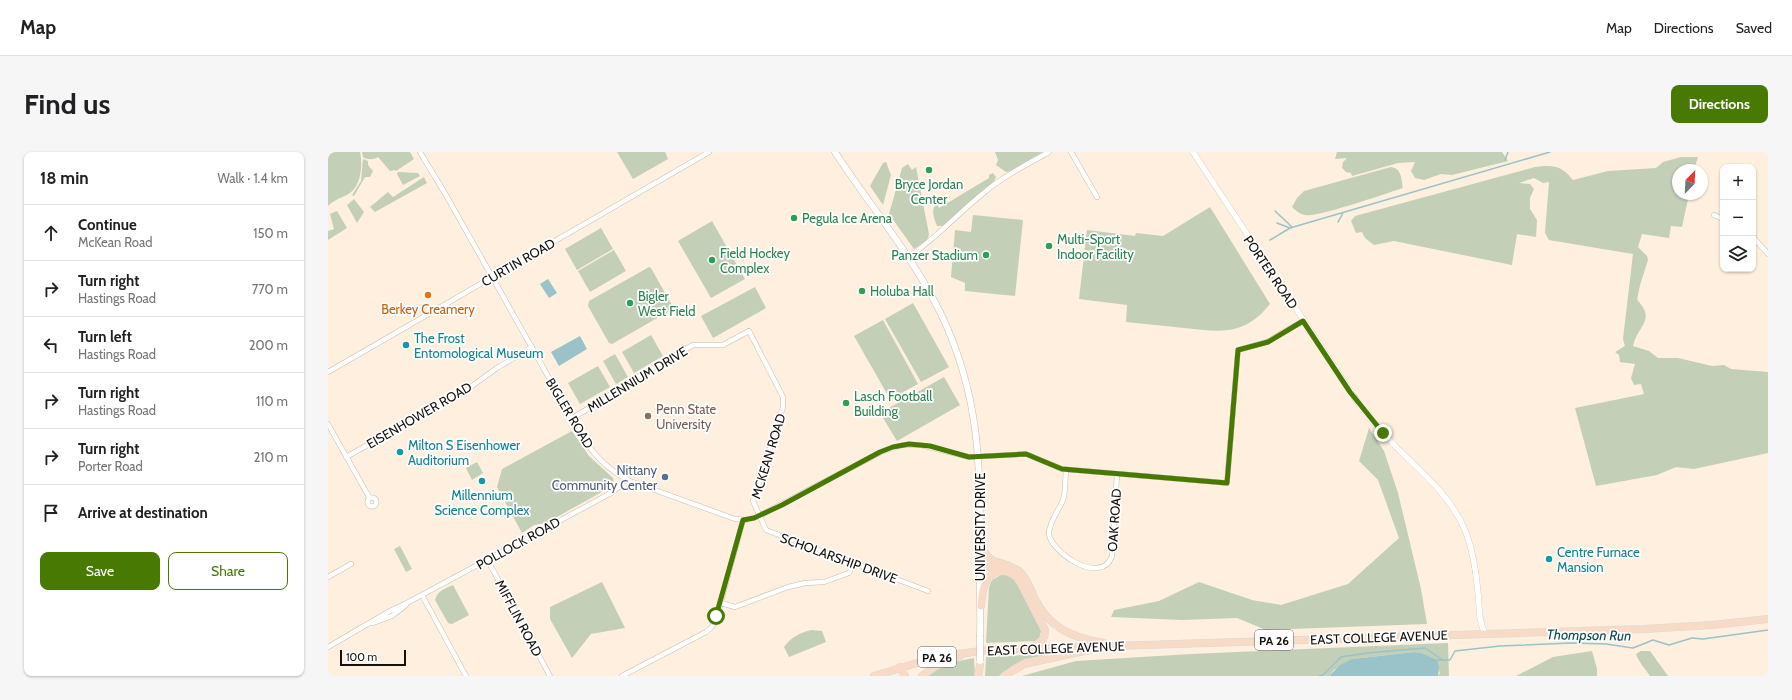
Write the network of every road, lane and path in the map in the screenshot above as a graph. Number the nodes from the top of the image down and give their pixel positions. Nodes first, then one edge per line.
1 (420, 152) edge
2 (708, 152) edge
3 (835, 152) edge
4 (1049, 152) edge
5 (1071, 152) edge
6 (1193, 152) edge
7 (1097, 198) dead end
8 (1714, 215) dead end
9 (1720, 218) edge
10 (1756, 240) edge
11 (1768, 254) edge
12 (908, 258) junction
13 (492, 277) junction
14 (1303, 321) junction
15 (749, 331) joint
16 (532, 348) junction
17 (328, 372) edge
18 (572, 418) junction
19 (328, 424) edge
20 (979, 456) junction
21 (346, 457) junction
22 (1066, 469) junction
23 (1117, 474) junction
24 (624, 478) junction
25 (370, 498) dead end
26 (759, 516) junction
27 (743, 520) junction
28 (980, 542) junction
29 (488, 559) junction
30 (351, 564) dead end
31 (854, 564) junction
32 (980, 566) junction
33 (1008, 566) junction
34 (328, 577) edge
35 (928, 591) dead end
36 (422, 595) junction
37 (721, 603) junction
38 (981, 606) junction
39 (1768, 619) edge
40 (1485, 634) junction
41 (1124, 645) junction
42 (1111, 646) junction
43 (328, 647) edge
44 (1025, 649) junction
45 (974, 651) junction
46 (980, 663) joint
47 (900, 667) junction
48 (466, 676) edge
49 (550, 676) edge
50 (622, 676) edge
51 (879, 676) edge
52 (905, 676) edge
53 (922, 676) edge
54 (979, 676) edge
55 (1004, 676) edge

1 - 13 street, BIGLER ROAD
2 - 13 street, CURTIN ROAD
3 - 12 main road, UNIVERSITY DRIVE
4 - 12 street
5 - 7 street
6 - 14 street, PORTER ROAD
8 - 9 street
10 - 11 street
12 - 20 main road, UNIVERSITY DRIVE
13 - 16 street, BIGLER ROAD
13 - 17 street, CURTIN ROAD
14 - 23 street, BIGLER ROAD
14 - 40 street, PORTER ROAD
15 - 18 street, MILLENNIUM DRIVE
15 - 26 street, MCKEAN ROAD
16 - 18 street, BIGLER ROAD
16 - 21 street, EISENHOWER ROAD
18 - 24 street, BIGLER ROAD
19 - 21 street
20 - 22 street, BIGLER ROAD
20 - 26 street, BIGLER ROAD
20 - 28 main road, UNIVERSITY DRIVE
21 - 25 street
22 - 23 street, BIGLER ROAD
22 - 23 street, OAK ROAD
24 - 27 street, BIGLER ROAD
24 - 29 street, POLLOCK ROAD
26 - 27 street, BIGLER ROAD
26 - 31 street, SCHOLARSHIP DRIVE
27 - 37 street
28 - 32 main road, UNIVERSITY DRIVE
28 - 33 main road
29 - 36 street, POLLOCK ROAD
29 - 49 street, MIFFLIN ROAD
30 - 34 street
31 - 35 street, SCHOLARSHIP DRIVE
31 - 37 street
32 - 33 main road
32 - 38 main road, UNIVERSITY DRIVE
33 - 41 main road
36 - 43 street, POLLOCK ROAD
36 - 48 street
37 - 50 street
38 - 44 main road
38 - 46 main road, UNIVERSITY DRIVE, bridge
39 - 40 main road, EAST COLLEGE AVENUE / PA 26
40 - 41 main road, EAST COLLEGE AVENUE / PA 26
41 - 42 main road, EAST COLLEGE AVENUE / PA 26
42 - 44 main road, EAST COLLEGE AVENUE / PA 26
42 - 55 main road
44 - 45 main road, EAST COLLEGE AVENUE / PA 26
45 - 47 main road, EAST COLLEGE AVENUE / PA 26
45 - 53 main road
46 - 54 main road
47 - 51 main road, EAST COLLEGE AVENUE / PA 26
47 - 52 main road

